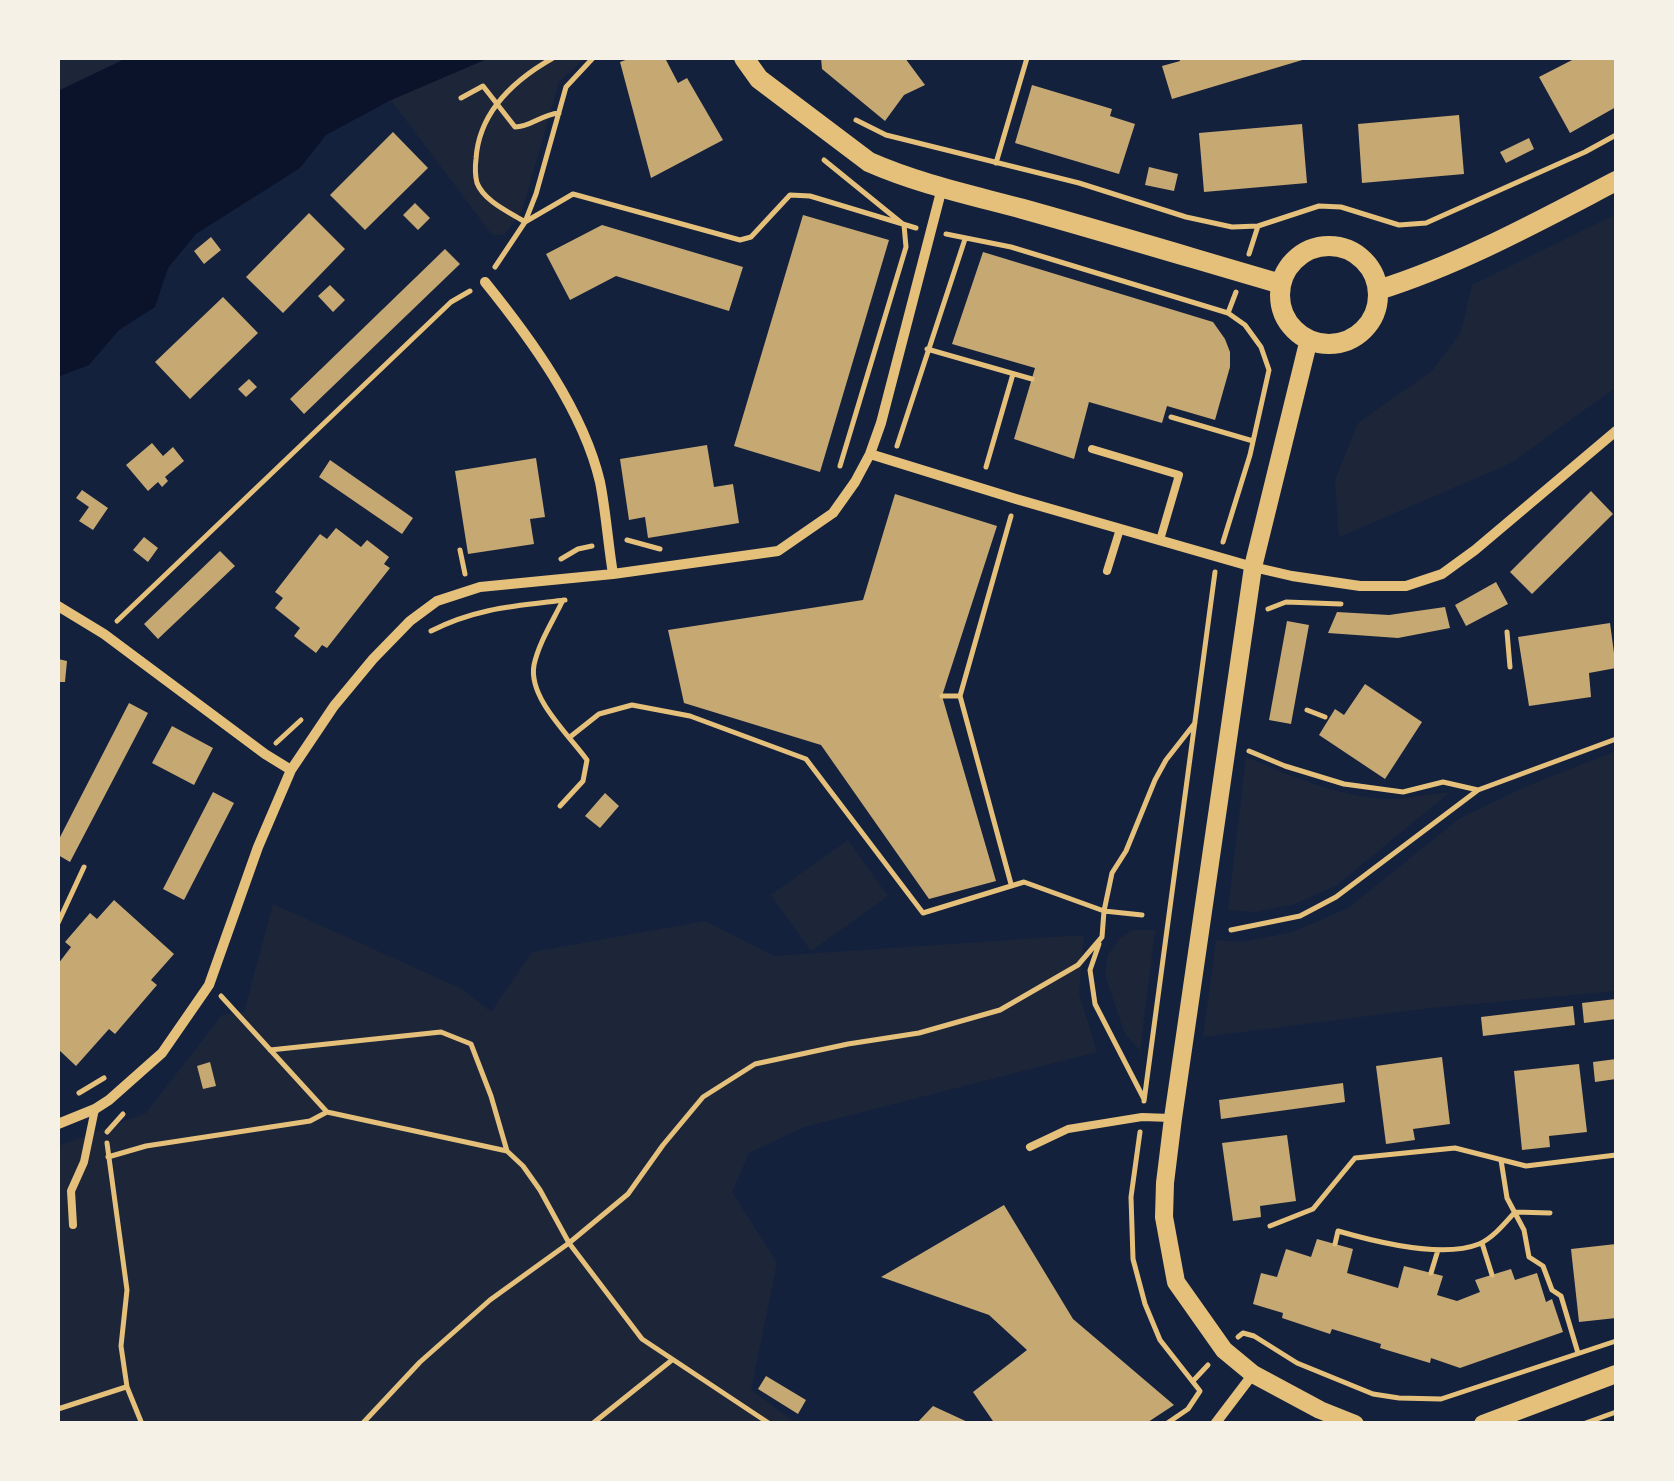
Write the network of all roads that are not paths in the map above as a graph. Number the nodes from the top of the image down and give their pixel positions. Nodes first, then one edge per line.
1 (744, 58) edge
2 (1616, 181) edge
3 (942, 188) junction
4 (486, 282) road end
5 (1281, 284) junction
6 (1378, 290) junction
7 (1308, 340) junction
8 (1616, 431) edge
9 (1092, 449) dead end
10 (870, 454) junction
11 (1120, 528) junction
12 (1160, 540) junction
13 (1253, 567) junction
14 (1108, 571) dead end
15 (613, 574) junction
16 (58, 606) edge
17 (292, 770) junction
18 (95, 1109) junction
19 (1173, 1118) junction
20 (58, 1124) edge
21 (1030, 1147) dead end
22 (72, 1225) dead end
23 (1254, 1374) junction
24 (1616, 1374) edge
25 (1215, 1424) edge
26 (1355, 1424) edge
27 (1483, 1424) edge

1 - 3 main road
2 - 6 main road
3 - 5 main road
3 - 10 street
4 - 15 street
5 - 6 main road
5 - 7 main road
6 - 7 main road
7 - 13 street
8 - 13 street
9 - 12 lane
10 - 11 street
10 - 15 street
11 - 12 street
11 - 14 lane
12 - 13 street
13 - 19 street
15 - 17 street
16 - 17 street
17 - 18 street
18 - 20 street
18 - 22 lane
19 - 21 lane
19 - 23 street
23 - 25 street
23 - 26 street
24 - 27 street

